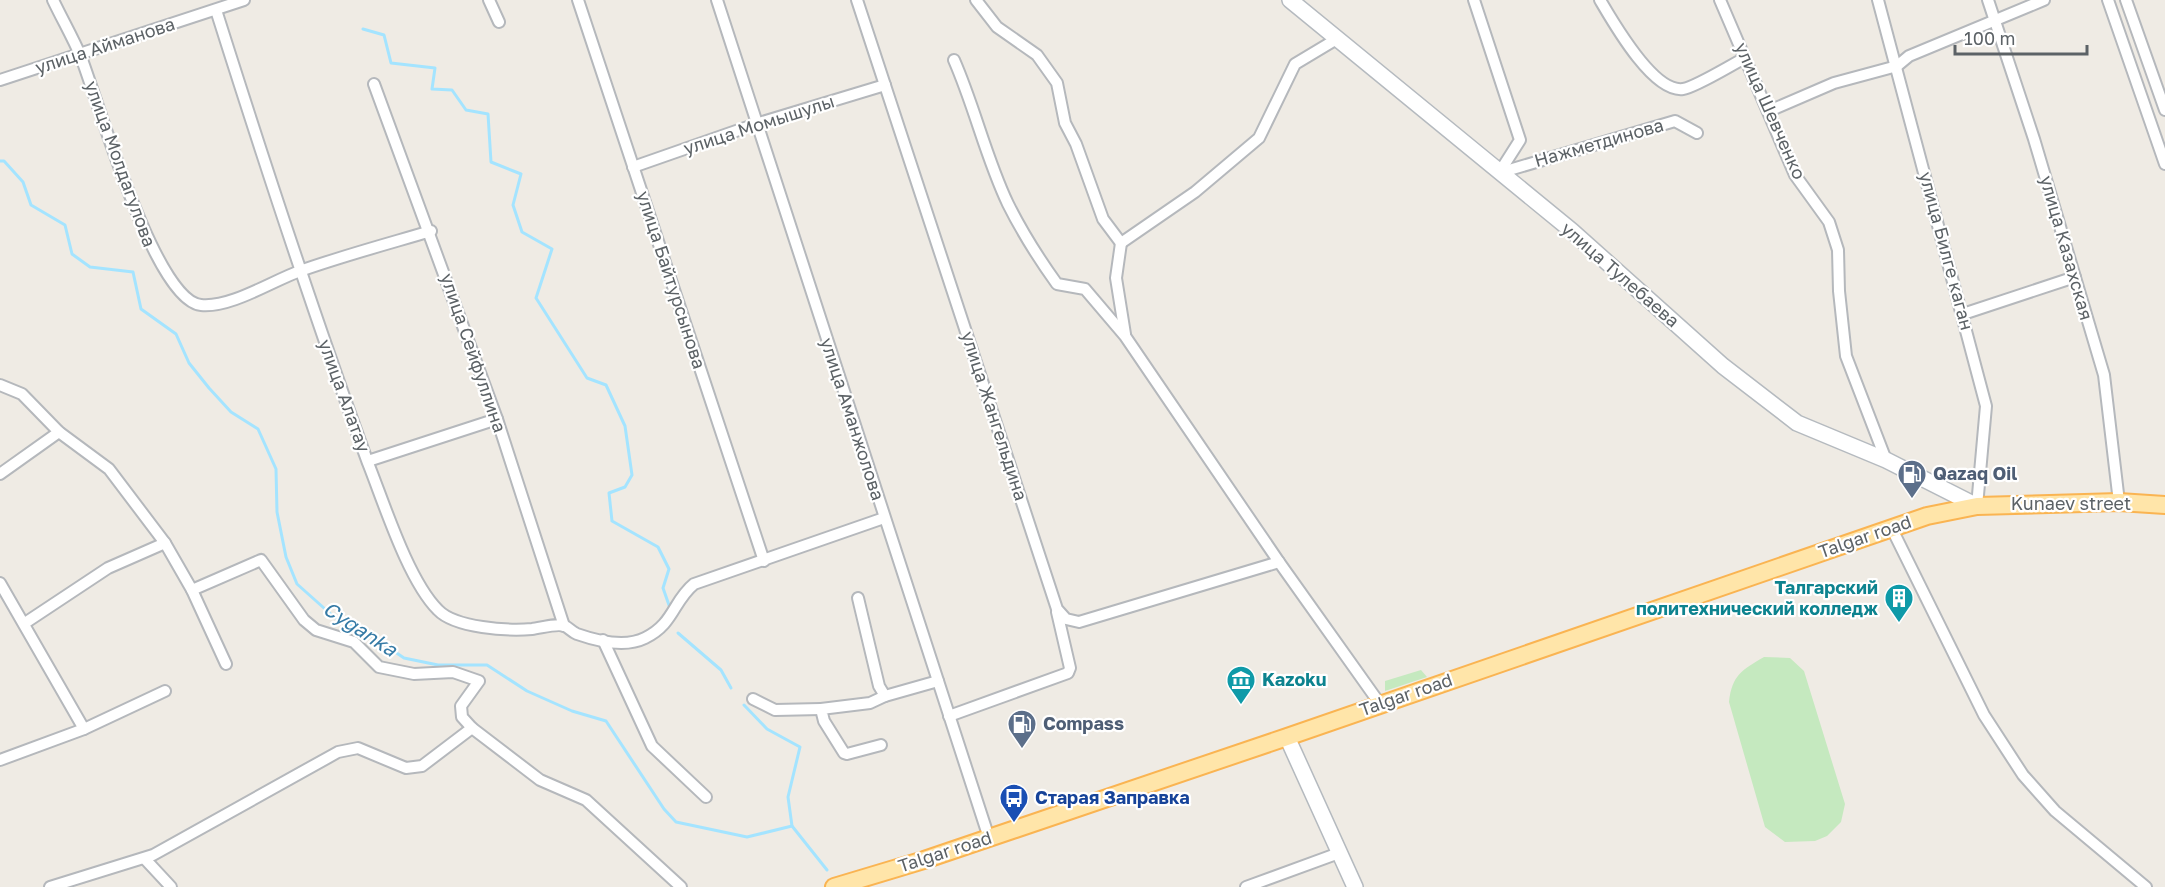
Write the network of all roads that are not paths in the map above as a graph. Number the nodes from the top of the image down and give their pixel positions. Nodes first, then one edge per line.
1 (53, 0) edge
2 (244, 0) edge
3 (489, 0) edge
4 (578, 0) edge
5 (717, 0) edge
6 (856, 0) edge
7 (976, 0) edge
8 (1290, 0) edge
9 (1474, 0) edge
10 (1600, 0) edge
11 (1720, 0) edge
12 (1878, 0) edge
13 (1988, 0) edge
14 (2044, 0) edge
15 (2108, 0) edge
16 (2126, 0) edge
17 (216, 10) junction
18 (1995, 19) junction
19 (499, 22) dead end
20 (1335, 40) junction
21 (80, 55) junction
22 (1745, 58) junction
23 (954, 60) dead end
24 (1897, 66) junction
25 (0, 80) edge
26 (374, 84) dead end
27 (885, 85) junction
28 (2165, 110) edge
29 (1769, 111) junction
30 (756, 124) junction
31 (1697, 133) dead end
32 (2165, 164) edge
33 (633, 167) junction
34 (1498, 173) junction
35 (430, 231) junction
36 (1121, 243) junction
37 (299, 271) junction
38 (2075, 278) junction
39 (1963, 314) junction
40 (1125, 336) junction
41 (0, 385) edge
42 (497, 419) junction
43 (59, 432) junction
44 (1886, 460) junction
45 (368, 461) junction
46 (0, 474) edge
47 (2119, 502) junction
48 (2165, 505) edge
49 (1977, 506) junction
50 (884, 518) junction
51 (1891, 527) junction
52 (165, 543) junction
53 (764, 561) junction
54 (1279, 562) junction
55 (0, 583) edge
56 (192, 590) junction
57 (858, 598) dead end
58 (1057, 609) junction
59 (25, 623) junction
60 (564, 626) junction
61 (603, 640) junction
62 (226, 664) dead end
63 (938, 681) junction
64 (165, 690) dead end
65 (885, 696) junction
66 (753, 699) dead end
67 (1380, 704) junction
68 (821, 709) junction
69 (949, 716) junction
70 (472, 728) junction
71 (84, 729) junction
72 (1287, 736) junction
73 (881, 745) dead end
74 (0, 760) edge
75 (706, 797) dead end
76 (989, 838) junction
77 (1339, 853) junction
78 (145, 859) junction
79 (50, 887) edge
80 (171, 887) edge
81 (681, 887) edge
82 (834, 887) edge
83 (1246, 887) edge
84 (1355, 887) edge
85 (2146, 887) edge

1 - 21 street, улица Молдагулова
2 - 17 street, улица Айманова
3 - 19 street
4 - 33 street, улица Байтурсынова
5 - 30 street, улица Аманжолова
6 - 27 street, улица Жангельдина
7 - 36 street
8 - 20 street, улица Тулебаева
9 - 34 street
10 - 22 street
11 - 22 street, улица Шевченко
12 - 24 street, улица Билге каган
13 - 18 street, улица Казахская
14 - 18 street
15 - 32 street
16 - 28 street
17 - 21 street, улица Айманова
17 - 37 street, улица Алатау
18 - 24 street
18 - 38 street, улица Казахская
20 - 34 street, улица Тулебаева
20 - 36 street
21 - 25 street, улица Айманова
21 - 37 street, улица Молдагулова
22 - 29 street, улица Шевченко
23 - 40 street
24 - 29 street
24 - 39 street, улица Билге каган
26 - 35 street, улица Сейфуллина
27 - 30 street, улица Момышулы
27 - 58 street, улица Жангельдина
29 - 44 street, улица Шевченко
30 - 33 street, улица Момышулы
30 - 50 street, улица Аманжолова
31 - 34 street, Нажметдинова
33 - 53 street, улица Байтурсынова
34 - 44 street, улица Тулебаева
35 - 37 street
35 - 42 street, улица Сейфуллина
36 - 40 street
37 - 45 street, улица Алатау
38 - 39 street
38 - 47 street, улица Казахская
39 - 49 street, улица Билге каган
40 - 54 street
41 - 43 street
42 - 45 street
42 - 60 street, улица Сейфуллина
43 - 46 street
43 - 52 street
44 - 49 street, улица Тулебаева
45 - 60 street, улица Алатау
47 - 48 main road, Kunaev street
47 - 49 main road, Kunaev street
49 - 51 main road, Talgar road
50 - 53 street, улица Алатау
50 - 63 street, улица Аманжолова
51 - 67 main road, Talgar road
51 - 85 street
52 - 56 street
52 - 59 street
53 - 61 street, улица Алатау
54 - 58 street
54 - 67 street
55 - 59 street
56 - 62 street
56 - 70 street
57 - 65 street
58 - 69 street, улица Жангельдина
59 - 71 street
60 - 61 street, улица Алатау
61 - 75 street
63 - 65 street
63 - 69 street, улица Аманжолова
64 - 71 street
65 - 68 street
66 - 68 street
67 - 72 main road, Talgar road
68 - 73 street
69 - 76 street, улица Аманжолова
70 - 78 street
70 - 81 street
71 - 74 street
72 - 76 main road, Talgar road
72 - 77 street
76 - 82 main road, Talgar road
77 - 83 street
77 - 84 street
78 - 79 street
78 - 80 street

